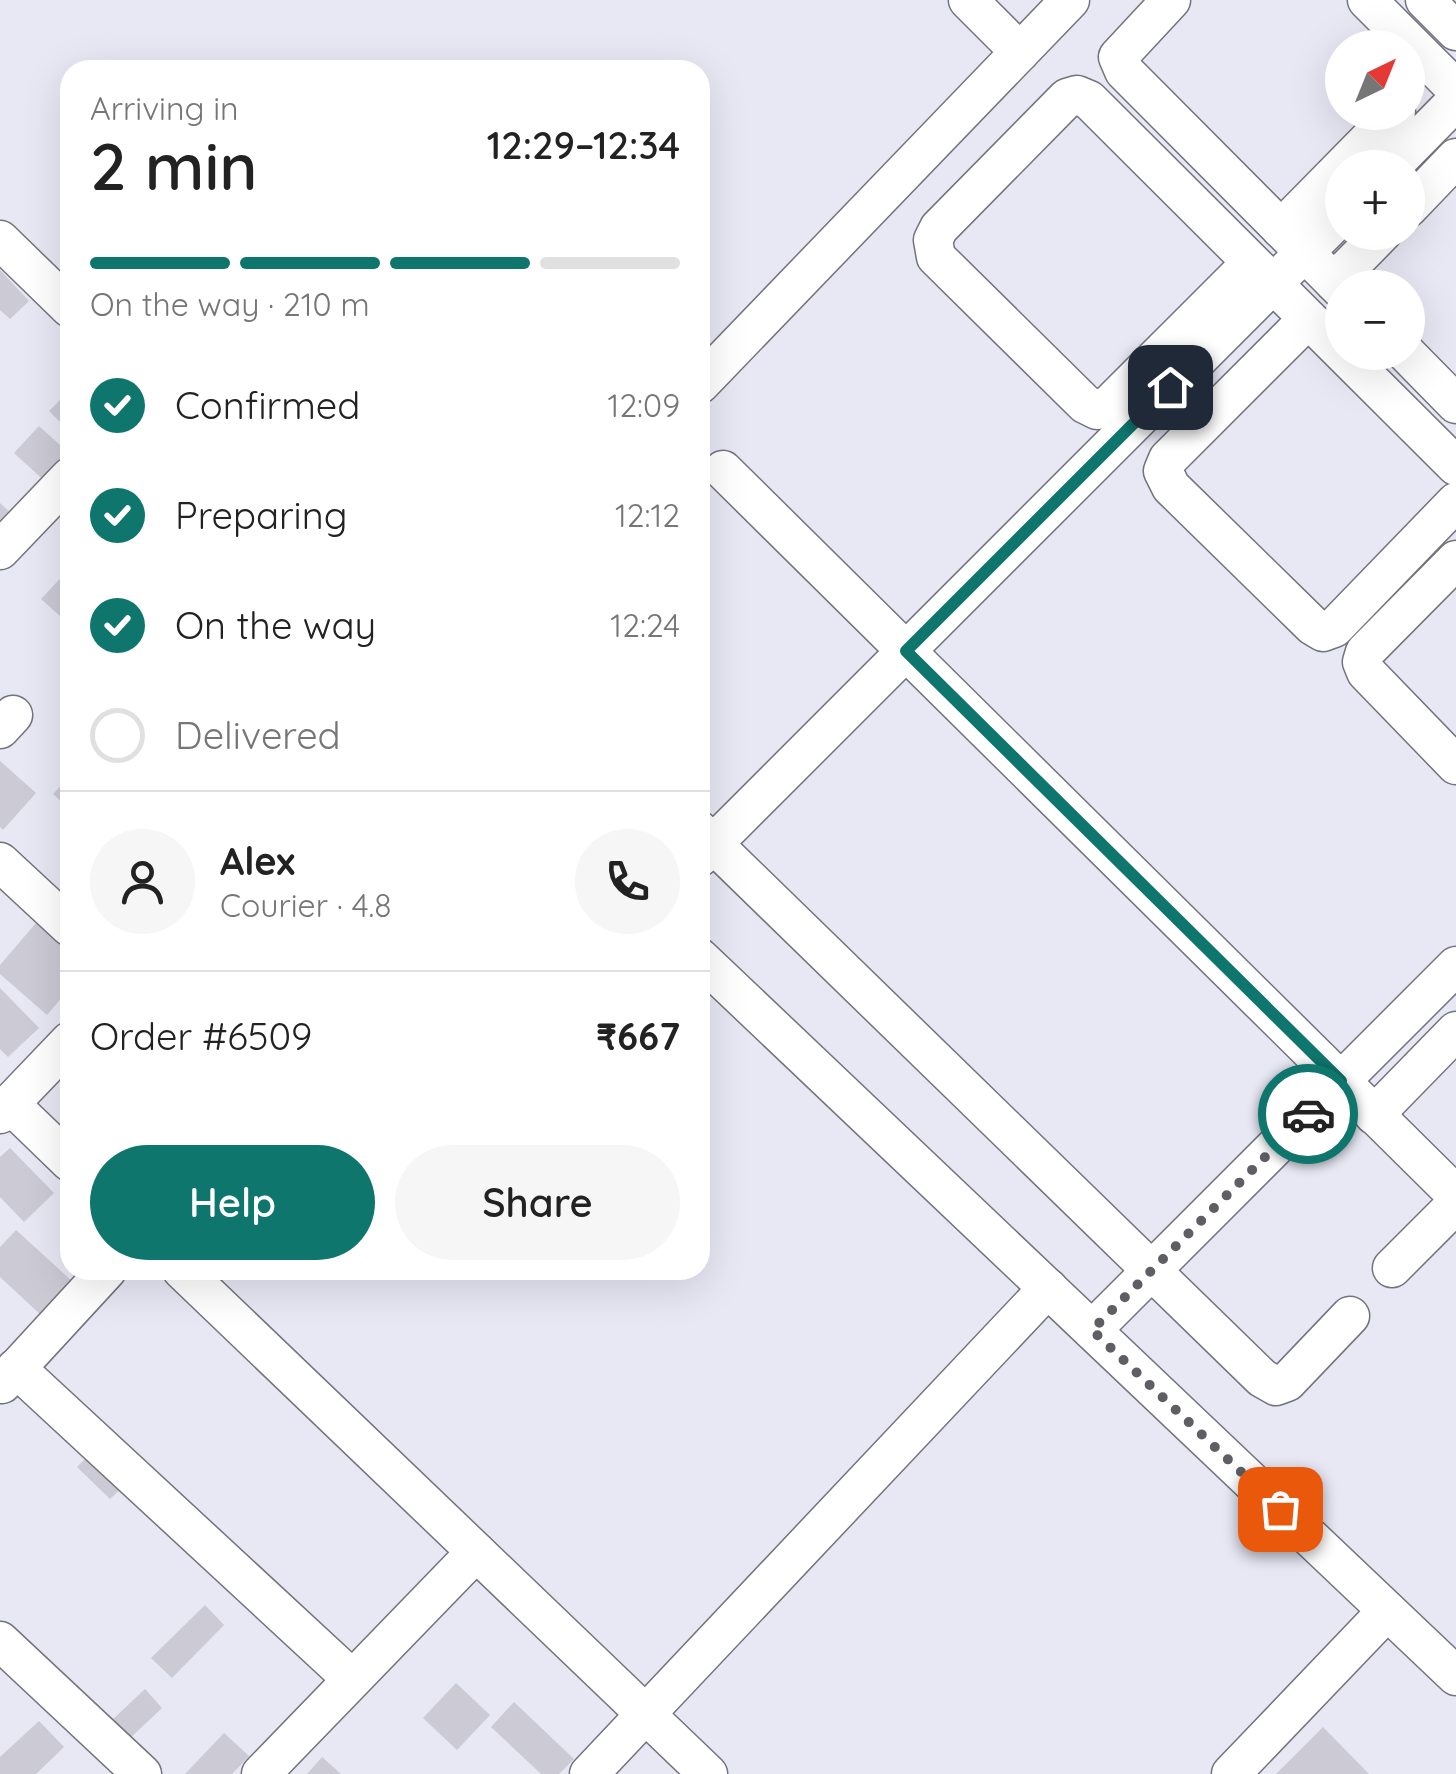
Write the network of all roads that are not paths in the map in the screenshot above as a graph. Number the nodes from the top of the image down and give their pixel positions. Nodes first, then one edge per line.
1 (968, 0) edge
2 (1070, 0) edge
3 (1172, 0) edge
4 (1367, 0) edge
5 (1425, 0) edge
6 (1456, 31) edge
7 (1020, 52) junction
8 (1450, 87) edge
9 (1425, 95) edge
10 (1382, 130) edge
11 (1403, 150) edge
12 (1456, 158) edge
13 (1425, 190) edge
14 (1325, 224) edge
15 (0, 240) edge
16 (1293, 240) junction
17 (1368, 250) edge
18 (1351, 270) edge
19 (1325, 273) edge
20 (1262, 274) junction
21 (60, 298) edge
22 (1307, 320) junction
23 (1186, 350) junction
24 (1423, 370) edge
25 (710, 374) edge
26 (1232, 396) junction
27 (1456, 404) edge
28 (1456, 466) edge
29 (723, 470) dead end
30 (60, 487) edge
31 (1456, 502) edge
32 (0, 550) edge
33 (1456, 560) edge
34 (906, 651) junction
35 (1456, 764) edge
36 (710, 838) edge
37 (710, 850) edge
38 (0, 862) edge
39 (60, 918) edge
40 (1456, 966) edge
41 (710, 967) edge
42 (1456, 1031) edge
43 (60, 1051) edge
44 (1341, 1081) junction
45 (5, 1109) edge
46 (1374, 1114) junction
47 (60, 1154) edge
48 (1456, 1195) edge
49 (1456, 1204) edge
50 (1392, 1268) dead end
51 (1152, 1270) junction
52 (97, 1280) edge
53 (192, 1280) edge
54 (1048, 1288) junction
55 (1350, 1316) dead end
56 (1092, 1330) junction
57 (8, 1377) edge
58 (476, 1552) junction
59 (1387, 1611) junction
60 (0, 1641) edge
61 (1456, 1676) edge
62 (352, 1679) junction
63 (645, 1714) junction
64 (142, 1774) edge
65 (261, 1774) edge
66 (589, 1774) edge
67 (708, 1774) edge
68 (1231, 1774) edge

1 - 7 street
2 - 7 street
3 - 16 street
4 - 8 street
5 - 6 street
7 - 25 street
8 - 9 street
8 - 11 street
10 - 16 street
12 - 13 street
14 - 16 street
15 - 21 street
16 - 19 street
16 - 20 street
17 - 18 street
20 - 22 street
20 - 23 street
20 - 23 street
22 - 26 street
22 - 28 street
23 - 26 street
23 - 34 street
24 - 27 street
26 - 31 street
29 - 34 street
30 - 32 street
33 - 35 street
34 - 36 street
34 - 44 street
37 - 51 street
38 - 39 street
40 - 44 street
41 - 54 street
42 - 46 street
43 - 45 street
44 - 46 street
44 - 51 street
45 - 47 street
46 - 48 street
49 - 50 street
51 - 55 street
51 - 56 street
52 - 57 street
53 - 58 street
54 - 56 street
54 - 63 street
56 - 59 street
57 - 62 street
58 - 62 street
58 - 63 street
59 - 61 street
59 - 68 street
60 - 64 street
62 - 65 street
63 - 66 street
63 - 67 street

